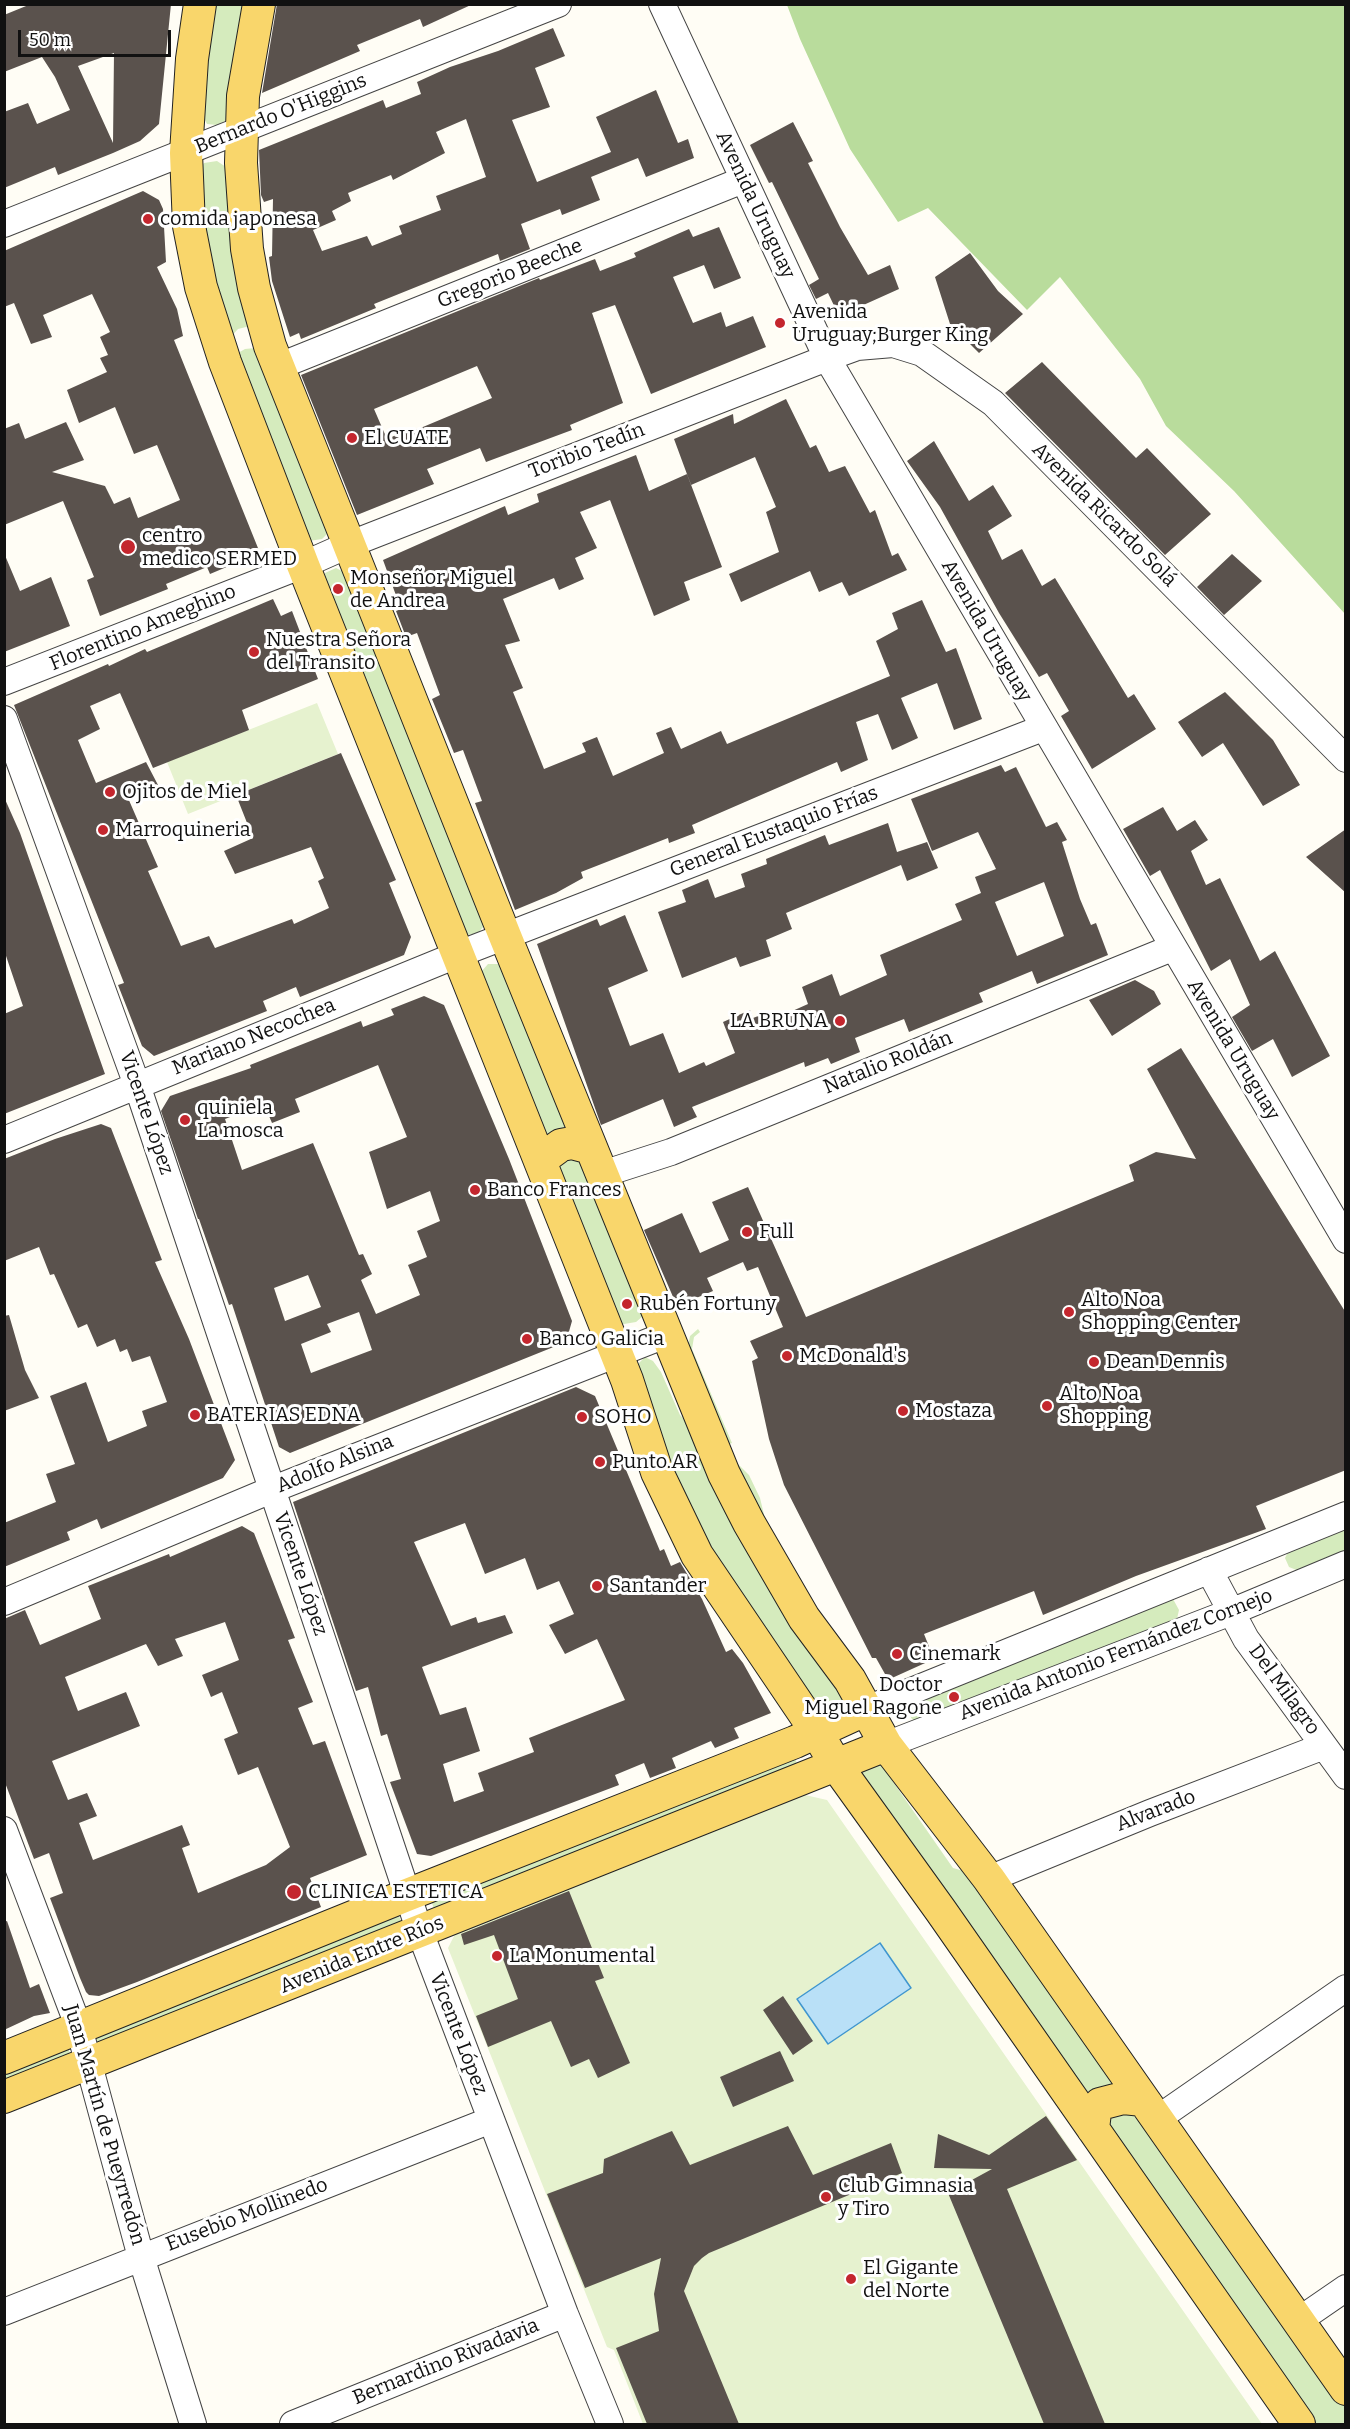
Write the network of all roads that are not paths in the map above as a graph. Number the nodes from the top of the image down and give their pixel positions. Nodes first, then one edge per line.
1 (200, 4) edge
2 (259, 4) edge
3 (558, 4) edge
4 (662, 4) edge
5 (240, 129) junction
6 (186, 153) junction
7 (743, 180) junction
8 (4, 224) edge
9 (274, 357) junction
10 (827, 358) junction
11 (225, 362) junction
12 (348, 545) junction
13 (303, 565) junction
14 (4, 682) edge
15 (4, 719) edge
16 (1043, 728) junction
17 (1346, 759) edge
18 (505, 936) junction
19 (1172, 948) junction
20 (459, 954) junction
21 (137, 1084) junction
22 (4, 1140) edge
23 (596, 1159) junction
24 (543, 1166) junction
25 (1346, 1240) edge
26 (668, 1334) junction
27 (617, 1353) junction
28 (271, 1490) junction
29 (1346, 1515) edge
30 (1346, 1564) edge
31 (1209, 1570) junction
32 (4, 1602) edge
33 (1231, 1612) junction
34 (867, 1709) junction
35 (816, 1731) junction
36 (886, 1745) junction
37 (1324, 1746) junction
38 (836, 1765) junction
39 (1346, 1776) edge
40 (4, 1830) edge
41 (989, 1879) junction
42 (407, 1895) junction
43 (420, 1932) junction
44 (1346, 1988) edge
45 (79, 2028) junction
46 (4, 2058) edge
47 (90, 2062) junction
48 (4, 2097) edge
49 (1150, 2110) junction
50 (491, 2120) junction
51 (1093, 2129) junction
52 (141, 2257) junction
53 (1346, 2288) edge
54 (4, 2312) edge
55 (565, 2314) junction
56 (1298, 2321) junction
57 (1346, 2389) edge
58 (193, 2424) edge
59 (293, 2424) edge
60 (610, 2424) edge
61 (1299, 2424) edge

1 - 6 main road
2 - 5 main road
3 - 5 street, Bernardo O'Higgins
4 - 7 street, Avenida Uruguay
5 - 6 street, Bernardo O'Higgins
5 - 9 main road
6 - 8 street, Bernardo O'Higgins
6 - 11 main road
7 - 9 street, Gregorio Beeche
7 - 10 street, Avenida Uruguay
9 - 11 main road
9 - 12 main road
10 - 12 street, Toribio Tedín
10 - 16 street, Avenida Uruguay
10 - 17 street, Avenida Ricardo Solá
11 - 13 main road
12 - 13 street, Florentino Ameghino
12 - 18 main road
13 - 14 street, Florentino Ameghino
13 - 20 main road
15 - 21 street, Vicente López
16 - 18 street, General Eustaquio Frías
16 - 19 street, Avenida Uruguay
18 - 20 street, Mariano Necochea
18 - 23 main road
19 - 23 street, Natalio Roldán
19 - 25 street, Avenida Uruguay
20 - 21 street, Mariano Necochea
20 - 24 main road
21 - 22 street, Mariano Necochea
21 - 28 street, Vicente López
23 - 24 main road
23 - 26 main road
24 - 27 main road
26 - 27 street, Adolfo Alsina
26 - 34 main road
27 - 28 street, Adolfo Alsina
27 - 35 main road
28 - 32 street, Adolfo Alsina
28 - 42 street, Vicente López
29 - 31 street, Avenida Antonio Fernández Cornejo
30 - 33 street, Avenida Antonio Fernández Cornejo
31 - 33 street, Del Milagro
31 - 34 street, Avenida Antonio Fernández Cornejo
33 - 36 street, Avenida Antonio Fernández Cornejo
33 - 37 street, Del Milagro
34 - 35 main road, Avenida Antonio Fernández Cornejo
34 - 36 main road
35 - 38 main road
35 - 42 main road, Avenida Entre Ríos
36 - 38 main road, Avenida Entre Ríos
36 - 41 main road
37 - 39 street, Del Milagro
37 - 41 street, Alvarado
38 - 43 main road, Avenida Entre Ríos
38 - 51 main road
40 - 45 street, Juan Martín de Pueyrredón
41 - 49 main road
42 - 43 street, Vicente López
42 - 45 main road, Avenida Entre Ríos
43 - 47 main road, Avenida Entre Ríos
43 - 50 street, Vicente López
44 - 49 street
45 - 46 main road, Avenida Entre Ríos
45 - 47 street, Juan Martín de Pueyrredón
47 - 48 main road, Avenida Entre Ríos
47 - 52 street, Juan Martín de Pueyrredón
49 - 51 main road
49 - 56 main road
50 - 52 street, Eusebio Mollinedo
50 - 55 street, Vicente López
51 - 61 main road
52 - 54 street, Eusebio Mollinedo
52 - 58 street, Juan Martín de Pueyrredón
53 - 56 street
55 - 59 street, Bernardino Rivadavia
55 - 60 street, Vicente López
56 - 57 main road

